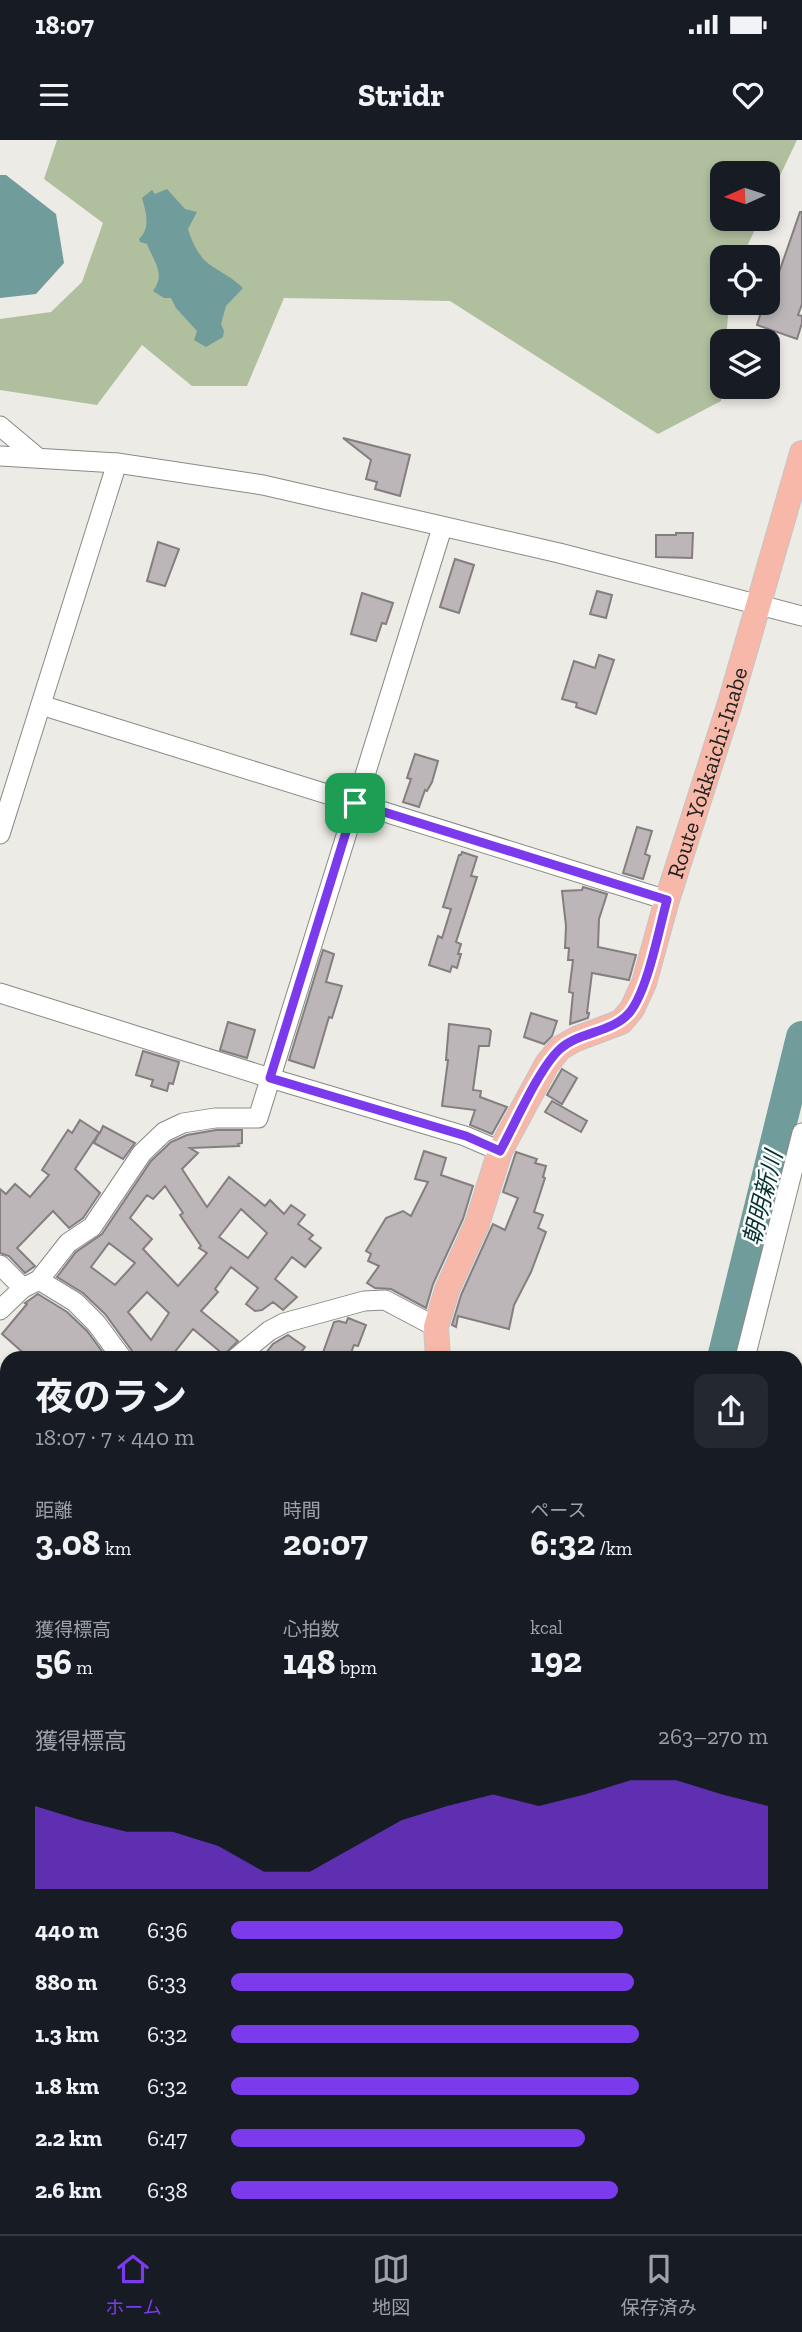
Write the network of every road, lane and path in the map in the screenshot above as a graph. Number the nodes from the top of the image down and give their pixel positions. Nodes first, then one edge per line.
1 (0, 426) edge
2 (802, 453) edge
3 (0, 456) edge
4 (37, 457) junction
5 (117, 463) junction
6 (442, 528) junction
7 (759, 604) junction
8 (802, 616) edge
9 (41, 705) junction
10 (355, 803) junction
11 (0, 834) edge
12 (667, 900) junction
13 (0, 992) edge
14 (270, 1078) junction
15 (802, 1133) edge
16 (500, 1151) junction
17 (0, 1265) edge
18 (31, 1284) junction
19 (0, 1310) edge
20 (436, 1327) junction
21 (117, 1351) edge
22 (245, 1351) edge
23 (438, 1351) edge
24 (747, 1351) edge

1 - 4 street
2 - 7 main road, Route Yokkaichi-Inabe
3 - 4 street
4 - 5 street
5 - 6 street
5 - 9 street
6 - 7 street
6 - 10 street
7 - 8 street
7 - 12 main road, Route Yokkaichi-Inabe
9 - 10 street
9 - 11 street
10 - 12 street
10 - 14 street
12 - 16 main road, Route Yokkaichi-Inabe
13 - 14 street
14 - 16 street
14 - 18 street
15 - 24 street
16 - 20 main road, Route Yokkaichi-Inabe
17 - 18 street
18 - 19 street
18 - 21 street
20 - 22 street
20 - 23 main road, Route Yokkaichi-Inabe

